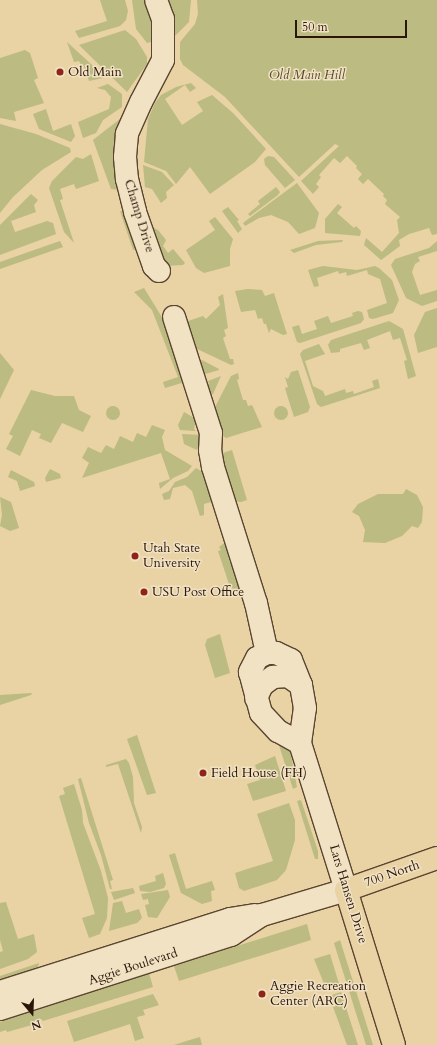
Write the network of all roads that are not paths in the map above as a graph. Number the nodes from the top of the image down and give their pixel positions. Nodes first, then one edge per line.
1 (156, 0) edge
2 (159, 271) dead end
3 (174, 317) dead end
4 (267, 653) junction
5 (301, 685) junction
6 (256, 698) junction
7 (300, 743) junction
8 (437, 858) edge
9 (346, 890) junction
10 (262, 915) junction
11 (0, 992) edge
12 (0, 1009) edge
13 (394, 1045) edge

1 - 2 street, Champ Drive
3 - 4 street
4 - 5 street, Lars Hansen Drive
4 - 6 street
5 - 6 street
5 - 7 street, Lars Hansen Drive
6 - 7 street
7 - 9 street, Lars Hansen Drive
8 - 9 main road, 700 North
9 - 10 street, Aggie Boulevard
9 - 13 main road, Lars Hansen Drive
10 - 11 street, Aggie Boulevard
10 - 12 street, Aggie Boulevard

